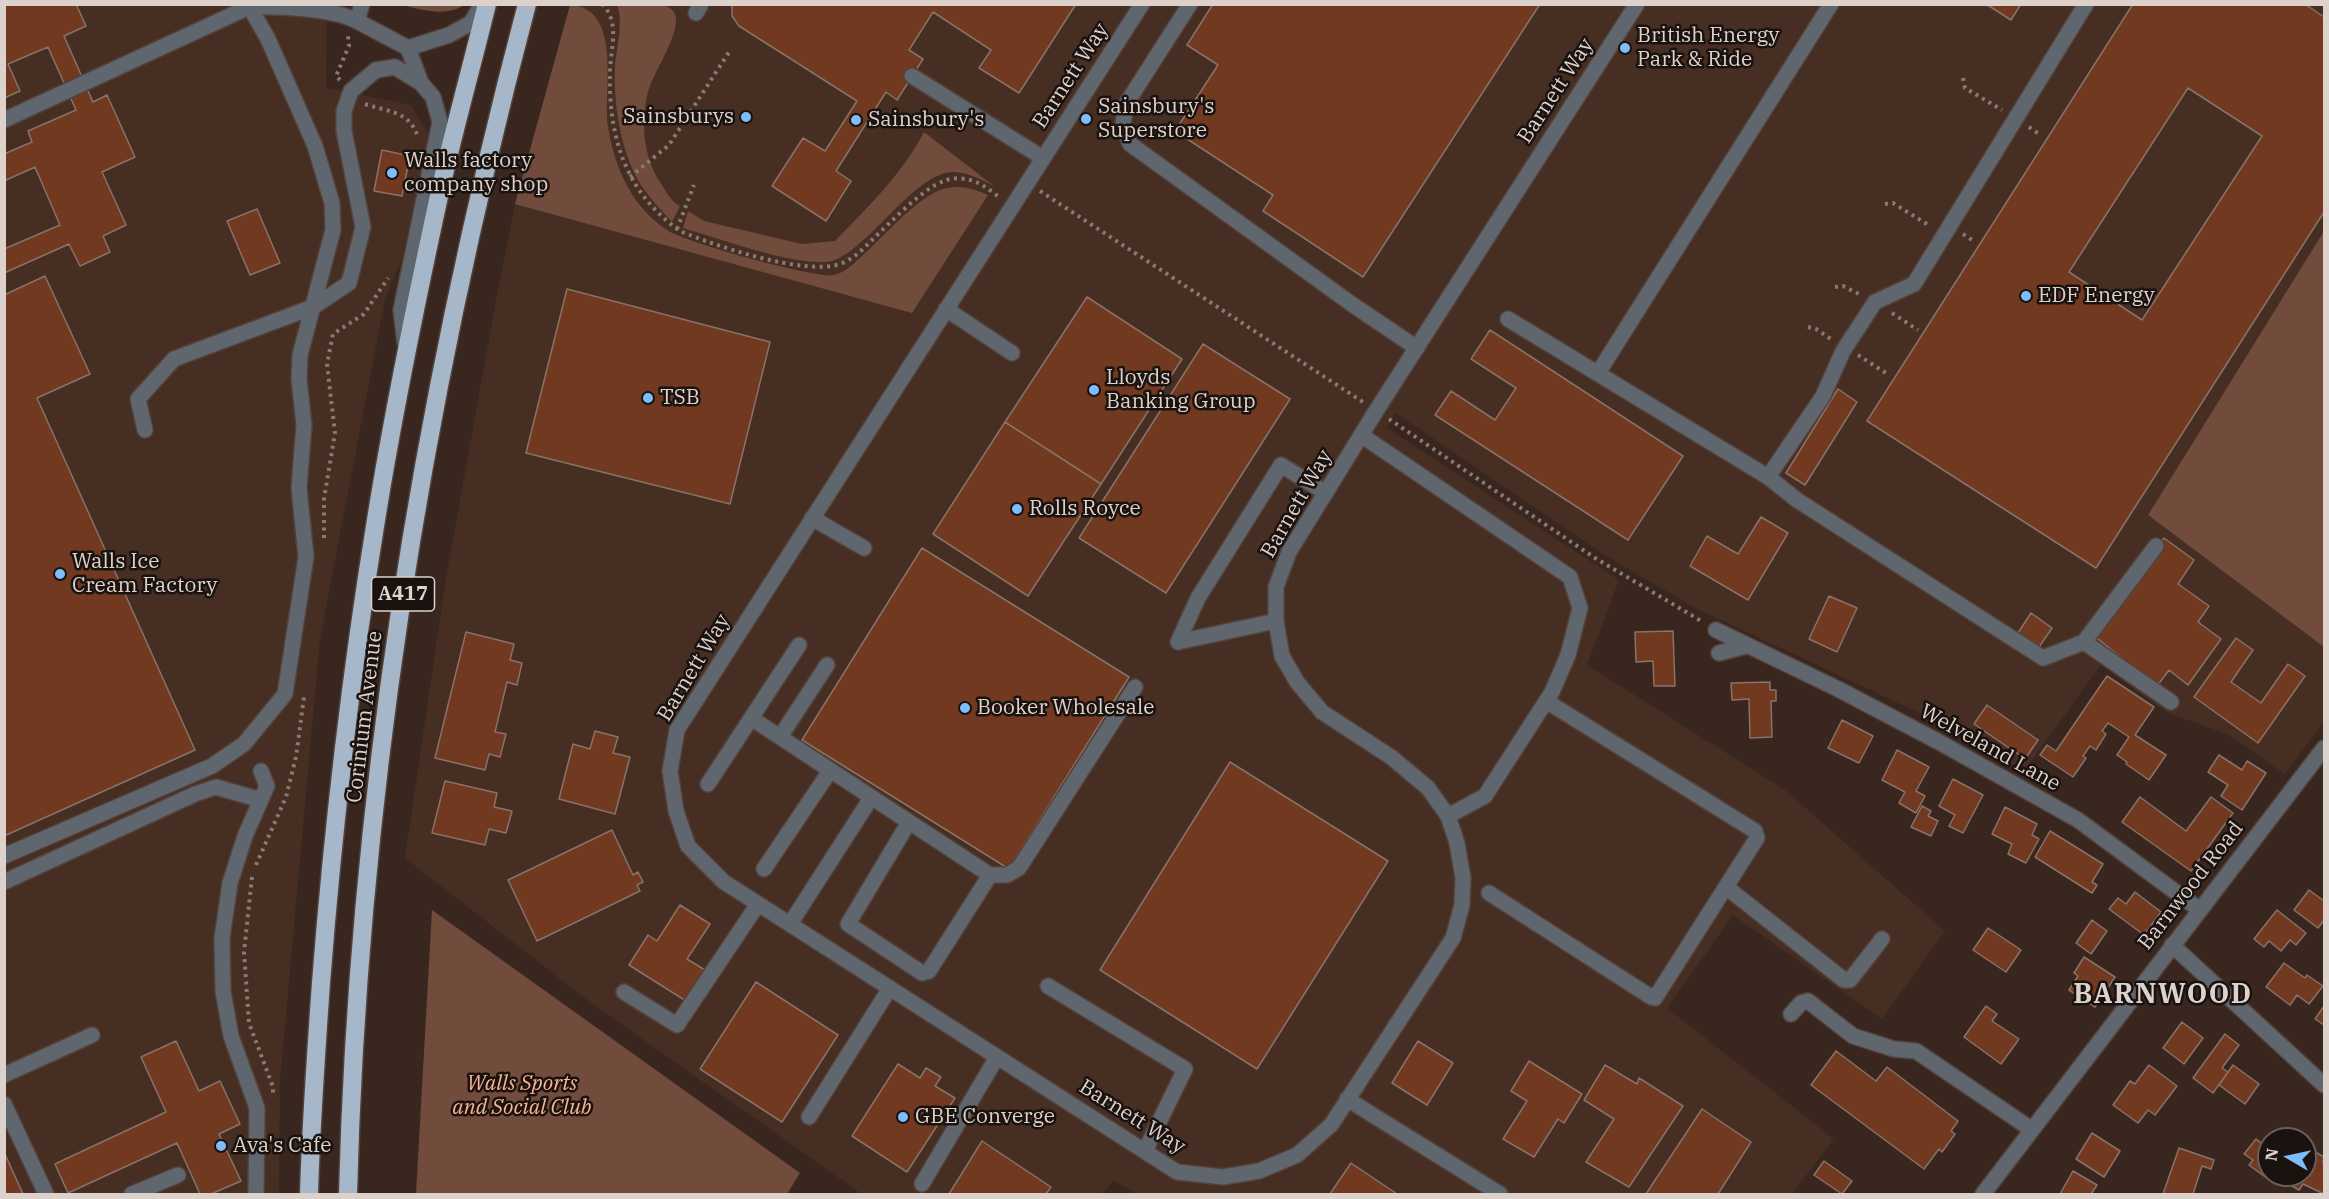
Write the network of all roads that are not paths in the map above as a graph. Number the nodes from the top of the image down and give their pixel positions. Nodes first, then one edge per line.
1 (362, 4) edge
2 (482, 4) edge
3 (487, 4) edge
4 (527, 4) edge
5 (1142, 4) edge
6 (1190, 4) edge
7 (1637, 4) edge
8 (1832, 4) edge
9 (2086, 4) edge
10 (248, 6) edge
11 (357, 21) junction
12 (408, 48) junction
13 (912, 76) dead end
14 (421, 82) junction
15 (4, 120) edge
16 (1043, 158) junction
17 (313, 307) junction
18 (946, 309) junction
19 (1508, 319) dead end
20 (1417, 348) junction
21 (1012, 353) dead end
22 (406, 355) junction
23 (1598, 373) junction
24 (145, 430) dead end
25 (1361, 435) junction
26 (1768, 477) junction
27 (1326, 493) junction
28 (812, 518) junction
29 (2156, 546) dead end
30 (864, 548) dead end
31 (1276, 621) junction
32 (1716, 630) road end
33 (2085, 642) junction
34 (799, 645) dead end
35 (1746, 646) junction
36 (1719, 653) dead end
37 (827, 665) dead end
38 (1135, 687) dead end
39 (1546, 701) junction
40 (2171, 702) dead end
41 (751, 718) junction
42 (780, 737) junction
43 (2325, 748) edge
44 (261, 771) dead end
45 (830, 771) junction
46 (708, 784) dead end
47 (871, 798) junction
48 (261, 800) junction
49 (1448, 816) junction
50 (909, 822) junction
51 (4, 856) edge
52 (764, 869) dead end
53 (990, 875) junction
54 (4, 882) edge
55 (1726, 887) junction
56 (1489, 893) dead end
57 (758, 904) junction
58 (2200, 910) junction
59 (790, 924) junction
60 (1882, 939) dead end
61 (2172, 945) junction
62 (1048, 986) dead end
63 (890, 988) junction
64 (624, 992) dead end
65 (1791, 1014) dead end
66 (92, 1035) dead end
67 (997, 1057) junction
68 (4, 1075) edge
69 (2325, 1084) edge
70 (1347, 1099) junction
71 (4, 1104) edge
72 (809, 1117) dead end
73 (2031, 1130) junction
74 (1145, 1151) junction
75 (178, 1175) dead end
76 (922, 1184) dead end
77 (46, 1194) edge
78 (132, 1194) edge
79 (256, 1194) edge
80 (309, 1194) edge
81 (348, 1194) edge
82 (1500, 1194) edge
83 (1983, 1194) edge

1 - 11 street
2 - 12 street
3 - 22 highway, Corinium Avenue / A417
4 - 81 highway, Corinium Avenue / A417
5 - 16 street, Barnett Way
6 - 20 street
7 - 20 street, Barnett Way
8 - 23 street
9 - 26 street
10 - 11 street
10 - 15 street
10 - 17 street
11 - 12 street
12 - 14 street
13 - 16 street
14 - 17 street
14 - 22 street
16 - 18 street, Barnett Way
17 - 24 street
17 - 51 street
18 - 21 street
18 - 28 street, Barnett Way
19 - 23 street
20 - 25 street, Barnett Way
22 - 80 highway, Corinium Avenue / A417
23 - 26 street
25 - 27 street, Barnett Way
25 - 39 street
26 - 33 street
27 - 31 street, Barnett Way
27 - 31 street
28 - 30 street
28 - 57 street, Barnett Way
29 - 33 street
31 - 49 street, Barnett Way
32 - 35 street, Welveland Lane
33 - 40 street
34 - 41 street
35 - 36 street
35 - 58 street, Welveland Lane
37 - 42 street
38 - 53 street
39 - 49 street
39 - 55 street
41 - 42 street
41 - 46 street
42 - 45 street
43 - 58 street, Barnwood Road
44 - 48 street
45 - 47 street
45 - 52 street
47 - 50 street
47 - 59 street
48 - 54 street
48 - 79 street
49 - 70 street, Barnett Way
50 - 53 street
50 - 53 street
55 - 56 street
55 - 60 street
57 - 59 street, Barnett Way
57 - 64 street
58 - 61 street, Barnwood Road
59 - 63 street, Barnett Way
61 - 69 street
61 - 73 street, Barnwood Road
62 - 74 street
63 - 67 street, Barnett Way
63 - 72 street
65 - 73 street
66 - 68 street
67 - 74 street, Barnett Way
67 - 76 street
70 - 74 street, Barnett Way
70 - 82 street
71 - 77 street
73 - 83 street, Barnwood Road
75 - 78 street

